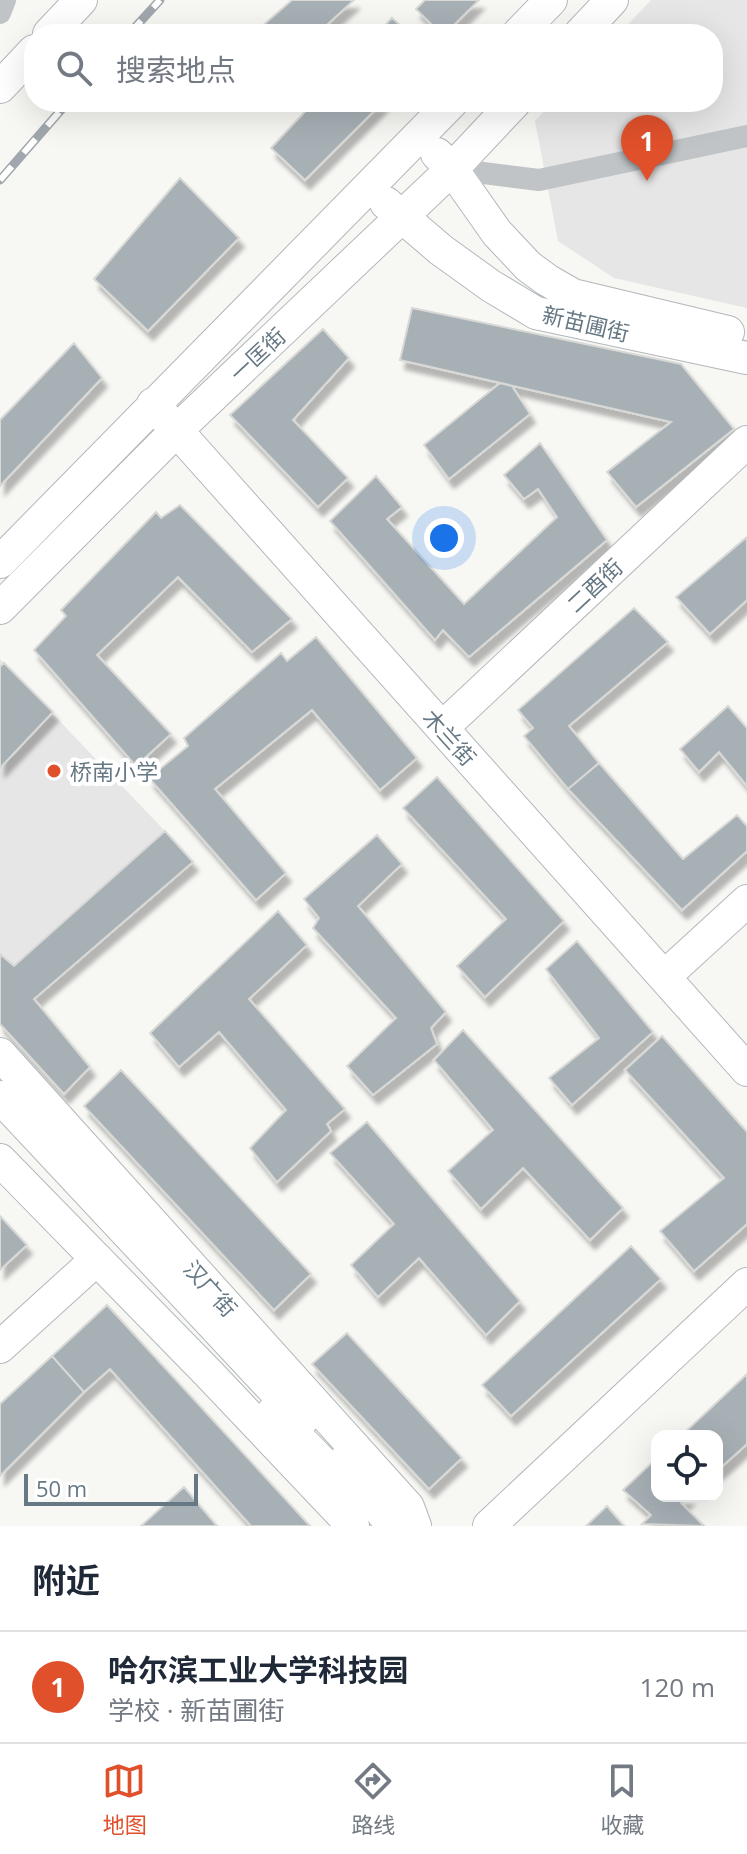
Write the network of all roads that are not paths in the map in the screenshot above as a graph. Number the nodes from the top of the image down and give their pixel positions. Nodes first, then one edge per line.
1 (5, 0) edge
2 (81, 0) edge
3 (551, 0) edge
4 (612, 0) edge
5 (0, 13) edge
6 (58, 24) edge
7 (528, 24) edge
8 (589, 24) edge
9 (24, 62) edge
10 (0, 87) edge
11 (442, 112) edge
12 (506, 112) edge
13 (419, 136) junction
14 (747, 136) edge
15 (452, 169) junction
16 (368, 188) junction
17 (402, 217) junction
18 (747, 337) edge
19 (747, 358) edge
20 (153, 404) junction
21 (177, 430) junction
22 (747, 442) edge
23 (0, 562) edge
24 (0, 608) edge
25 (442, 728) junction
26 (747, 901) edge
27 (664, 977) junction
28 (0, 1054) edge
29 (747, 1070) edge
30 (0, 1097) edge
31 (0, 1127) edge
32 (0, 1160) edge
33 (97, 1259) junction
34 (747, 1284) edge
35 (0, 1347) edge
36 (353, 1526) edge
37 (384, 1526) edge
38 (393, 1526) edge
39 (415, 1526) edge
40 (489, 1526) edge

1 - 5 street
2 - 6 street
3 - 7 street
4 - 8 street
9 - 10 street
11 - 13 street, 一匡街
12 - 15 street, 一匡街
13 - 15 street, 新苗圃街
13 - 16 street, 一匡街
14 - 15 street
15 - 17 street, 一匡街
15 - 18 street, 新苗圃街
16 - 17 street, 新苗圃街
16 - 20 street, 一匡街
17 - 19 street, 新苗圃街
17 - 21 street, 一匡街
20 - 21 street, 木兰街
20 - 23 street, 一匡街
21 - 24 street, 一匡街
21 - 25 street, 木兰街
22 - 25 street, 二酉街
25 - 27 street, 木兰街
26 - 27 street
27 - 29 street, 木兰街
28 - 39 street, 汉广街
30 - 38 street, 汉广街
31 - 37 street, 汉广街
32 - 33 street
33 - 35 street
33 - 36 street
34 - 40 street

